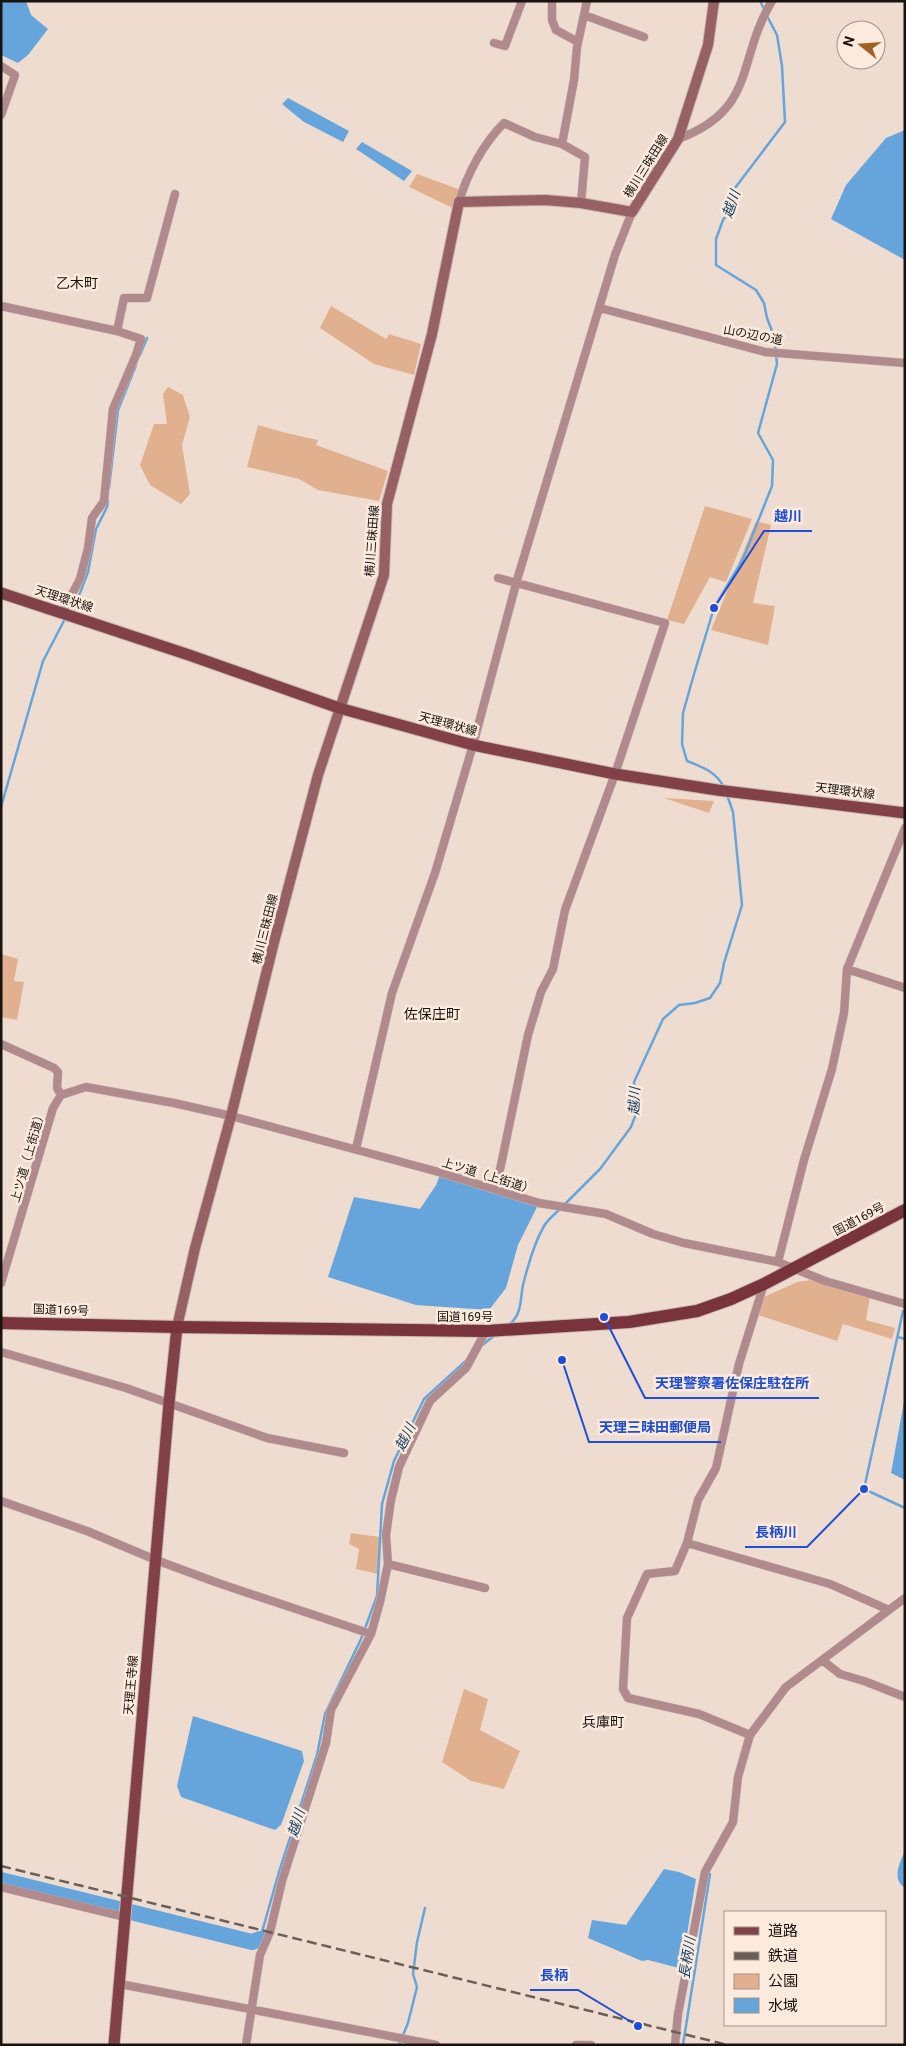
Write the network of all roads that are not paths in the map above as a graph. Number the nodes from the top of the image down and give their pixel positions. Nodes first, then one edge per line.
1 (522, 1) edge
2 (552, 1) edge
3 (587, 1) edge
4 (714, 1) edge
5 (772, 1) edge
6 (584, 15) junction
7 (644, 37) dead end
8 (578, 42) junction
9 (494, 43) dead end
10 (1, 66) edge
11 (1, 115) edge
12 (678, 139) junction
13 (562, 144) junction
14 (174, 194) dead end
15 (459, 202) junction
16 (581, 203) junction
17 (632, 212) junction
18 (1, 306) edge
19 (600, 308) junction
20 (117, 331) junction
21 (905, 363) edge
22 (498, 578) dead end
23 (516, 582) junction
24 (1, 593) edge
25 (62, 613) junction
26 (339, 708) junction
27 (473, 745) junction
28 (615, 774) junction
29 (905, 813) edge
30 (905, 828) edge
31 (847, 969) junction
32 (905, 988) edge
33 (1, 1044) edge
34 (62, 1095) junction
35 (231, 1116) junction
36 (356, 1149) junction
37 (496, 1189) junction
38 (905, 1210) edge
39 (778, 1262) junction
40 (795, 1268) junction
41 (1, 1283) edge
42 (764, 1284) junction
43 (905, 1304) edge
44 (1, 1323) edge
45 (177, 1327) junction
46 (486, 1331) junction
47 (1, 1352) edge
48 (168, 1403) junction
49 (344, 1453) dead end
50 (1, 1501) edge
51 (687, 1543) junction
52 (156, 1560) junction
53 (388, 1564) junction
54 (485, 1588) dead end
55 (905, 1598) edge
56 (889, 1610) junction
57 (371, 1634) junction
58 (822, 1660) junction
59 (905, 1697) edge
60 (750, 1735) junction
61 (1, 1887) edge
62 (126, 1911) junction
63 (120, 1984) junction
64 (250, 2010) junction
65 (114, 2045) edge
66 (246, 2045) edge
67 (436, 2045) edge
68 (576, 2045) edge
69 (591, 2045) edge
70 (676, 2045) edge

1 - 9 street
2 - 8 street
3 - 6 street
4 - 12 main road, 横川三昧田線
5 - 12 street
6 - 7 street
6 - 8 street
8 - 13 street
10 - 11 street
12 - 17 main road, 横川三昧田線
13 - 15 street
13 - 16 street
14 - 20 street
15 - 16 main road, 横川三昧田線
15 - 26 main road, 横川三昧田線
16 - 17 main road, 横川三昧田線
17 - 19 street
18 - 20 street
19 - 21 street, 山の辺の道
19 - 23 street
20 - 25 street
22 - 23 street
23 - 27 street
23 - 28 street
24 - 25 main road, 天理環状線
25 - 26 main road, 天理環状線
26 - 27 main road, 天理環状線
26 - 35 main road, 横川三昧田線
27 - 28 main road, 天理環状線
27 - 36 street
28 - 29 main road, 天理環状線
28 - 37 street
30 - 31 street
31 - 32 street
31 - 39 street
33 - 34 street
34 - 35 street, 上ツ道（上街道）
34 - 41 street, 上ツ道（上街道）
35 - 36 street, 上ツ道（上街道）
35 - 45 main road, 横川三昧田線
36 - 37 street, 上ツ道（上街道）
37 - 39 street, 上ツ道（上街道）
38 - 40 highway, 国道169号
39 - 40 street, 上ツ道（上街道）
40 - 42 highway, 国道169号
40 - 43 street, 上ツ道（上街道）
42 - 46 highway, 国道169号
42 - 51 street
44 - 45 highway, 国道169号
45 - 46 highway, 国道169号
45 - 48 main road, 天理王寺線
46 - 53 street
47 - 48 street
48 - 49 street
48 - 52 main road, 天理王寺線
50 - 52 street
51 - 56 street
51 - 60 street
52 - 57 street
52 - 62 main road, 天理王寺線
53 - 54 street
53 - 57 street
55 - 56 street
56 - 58 street
57 - 64 street
58 - 59 street
58 - 60 street
60 - 70 street
61 - 62 street
62 - 63 main road, 天理王寺線
63 - 64 street
63 - 65 main road, 天理王寺線
64 - 66 street
64 - 67 street
68 - 69 street

